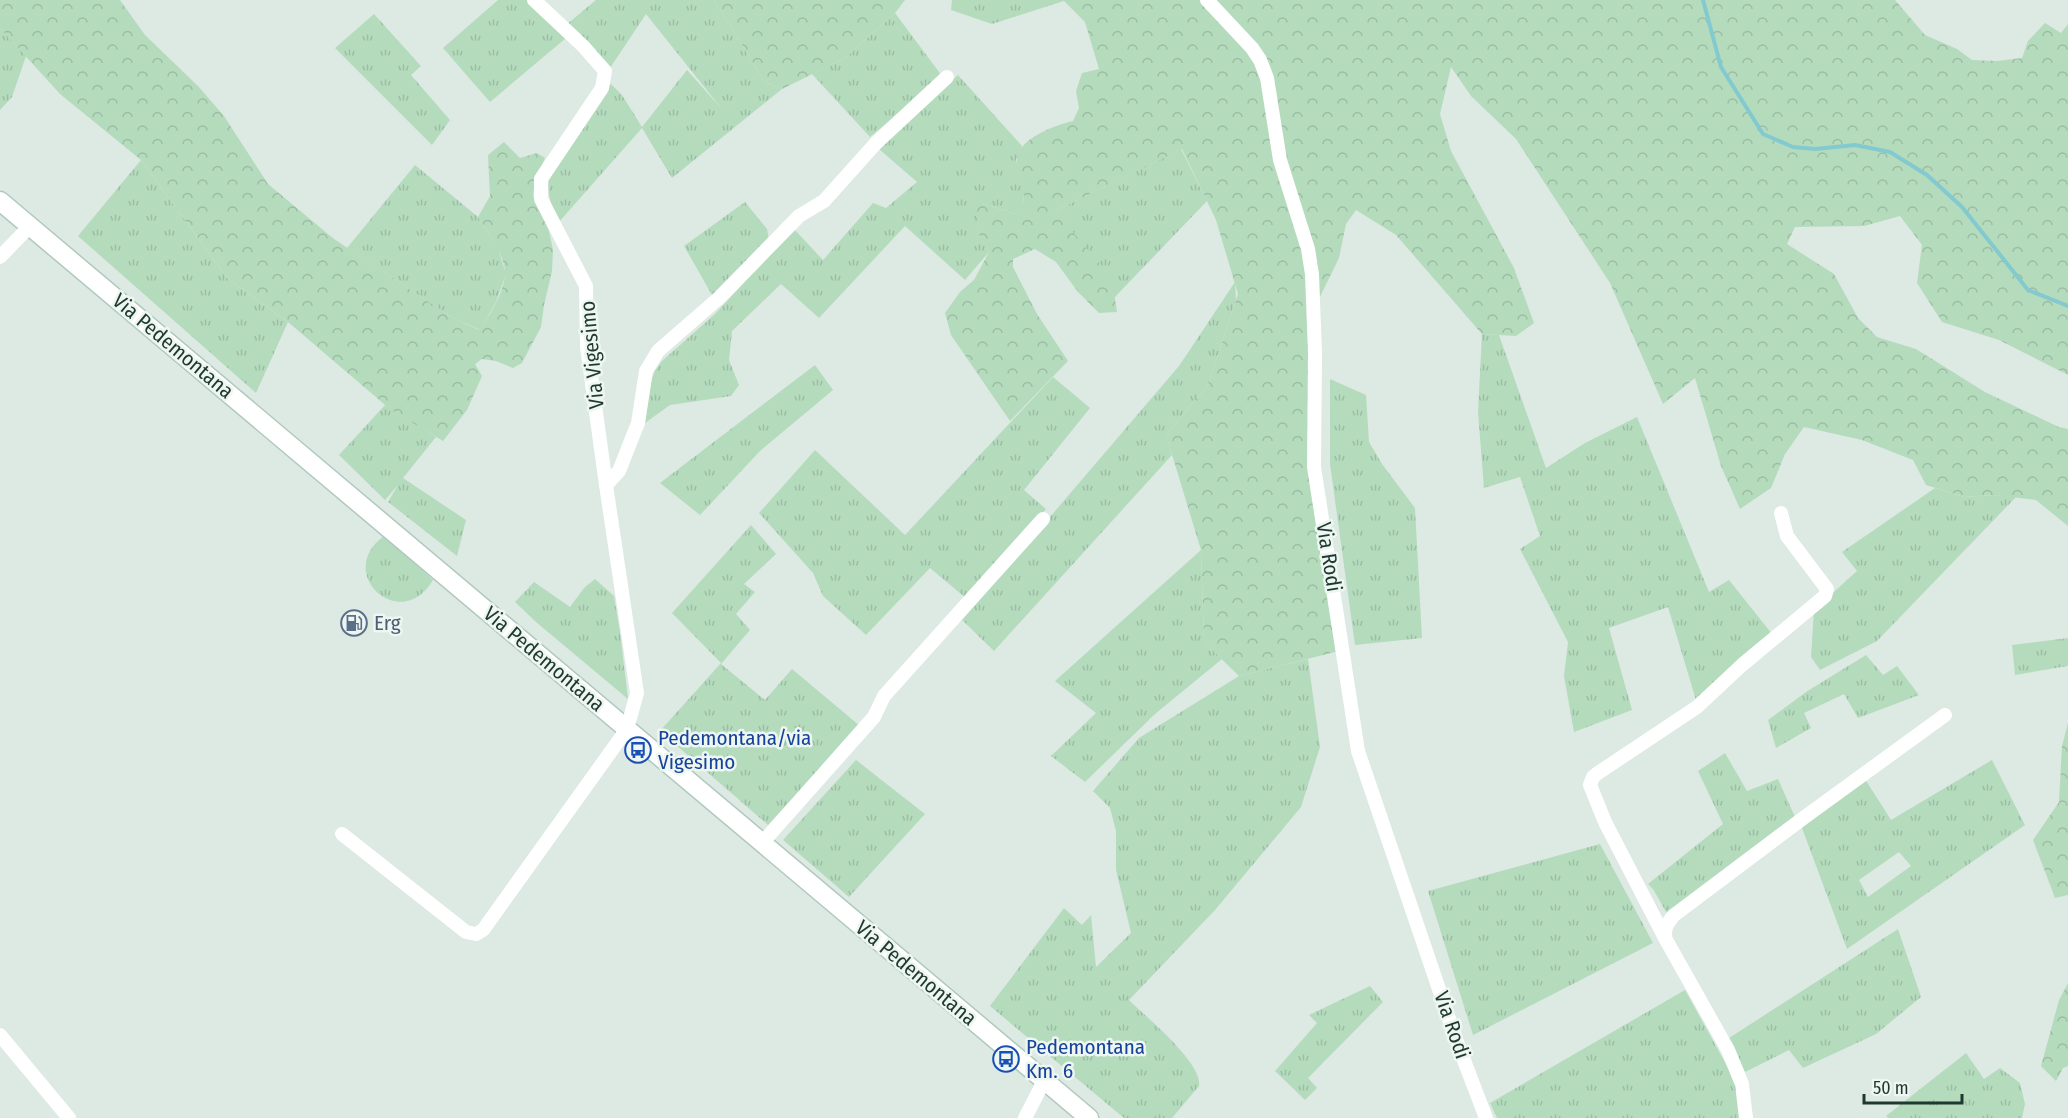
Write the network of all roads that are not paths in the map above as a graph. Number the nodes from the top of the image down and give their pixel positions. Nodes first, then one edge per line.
1 (534, 0) edge
2 (1207, 0) edge
3 (947, 77) dead end
4 (0, 201) edge
5 (30, 226) junction
6 (0, 257) edge
7 (606, 485) junction
8 (1782, 513) dead end
9 (1043, 519) dead end
10 (1945, 715) dead end
11 (627, 729) junction
12 (342, 834) dead end
13 (762, 843) junction
14 (1665, 938) junction
15 (0, 1035) edge
16 (1044, 1081) junction
17 (69, 1118) edge
18 (1025, 1118) edge
19 (1089, 1118) edge
20 (1486, 1118) edge
21 (1746, 1118) edge

1 - 7 street, Via Vigesimo
2 - 20 street, Via Rodi
3 - 7 street
4 - 5 street, Via Pedemontana
5 - 6 street
5 - 11 street, Via Pedemontana
7 - 11 street, Via Vigesimo
8 - 14 street
9 - 13 street
10 - 14 street
11 - 12 street
11 - 13 street, Via Pedemontana
13 - 16 street, Via Pedemontana
14 - 21 street
15 - 17 street
16 - 18 street
16 - 19 street, Via Pedemontana

